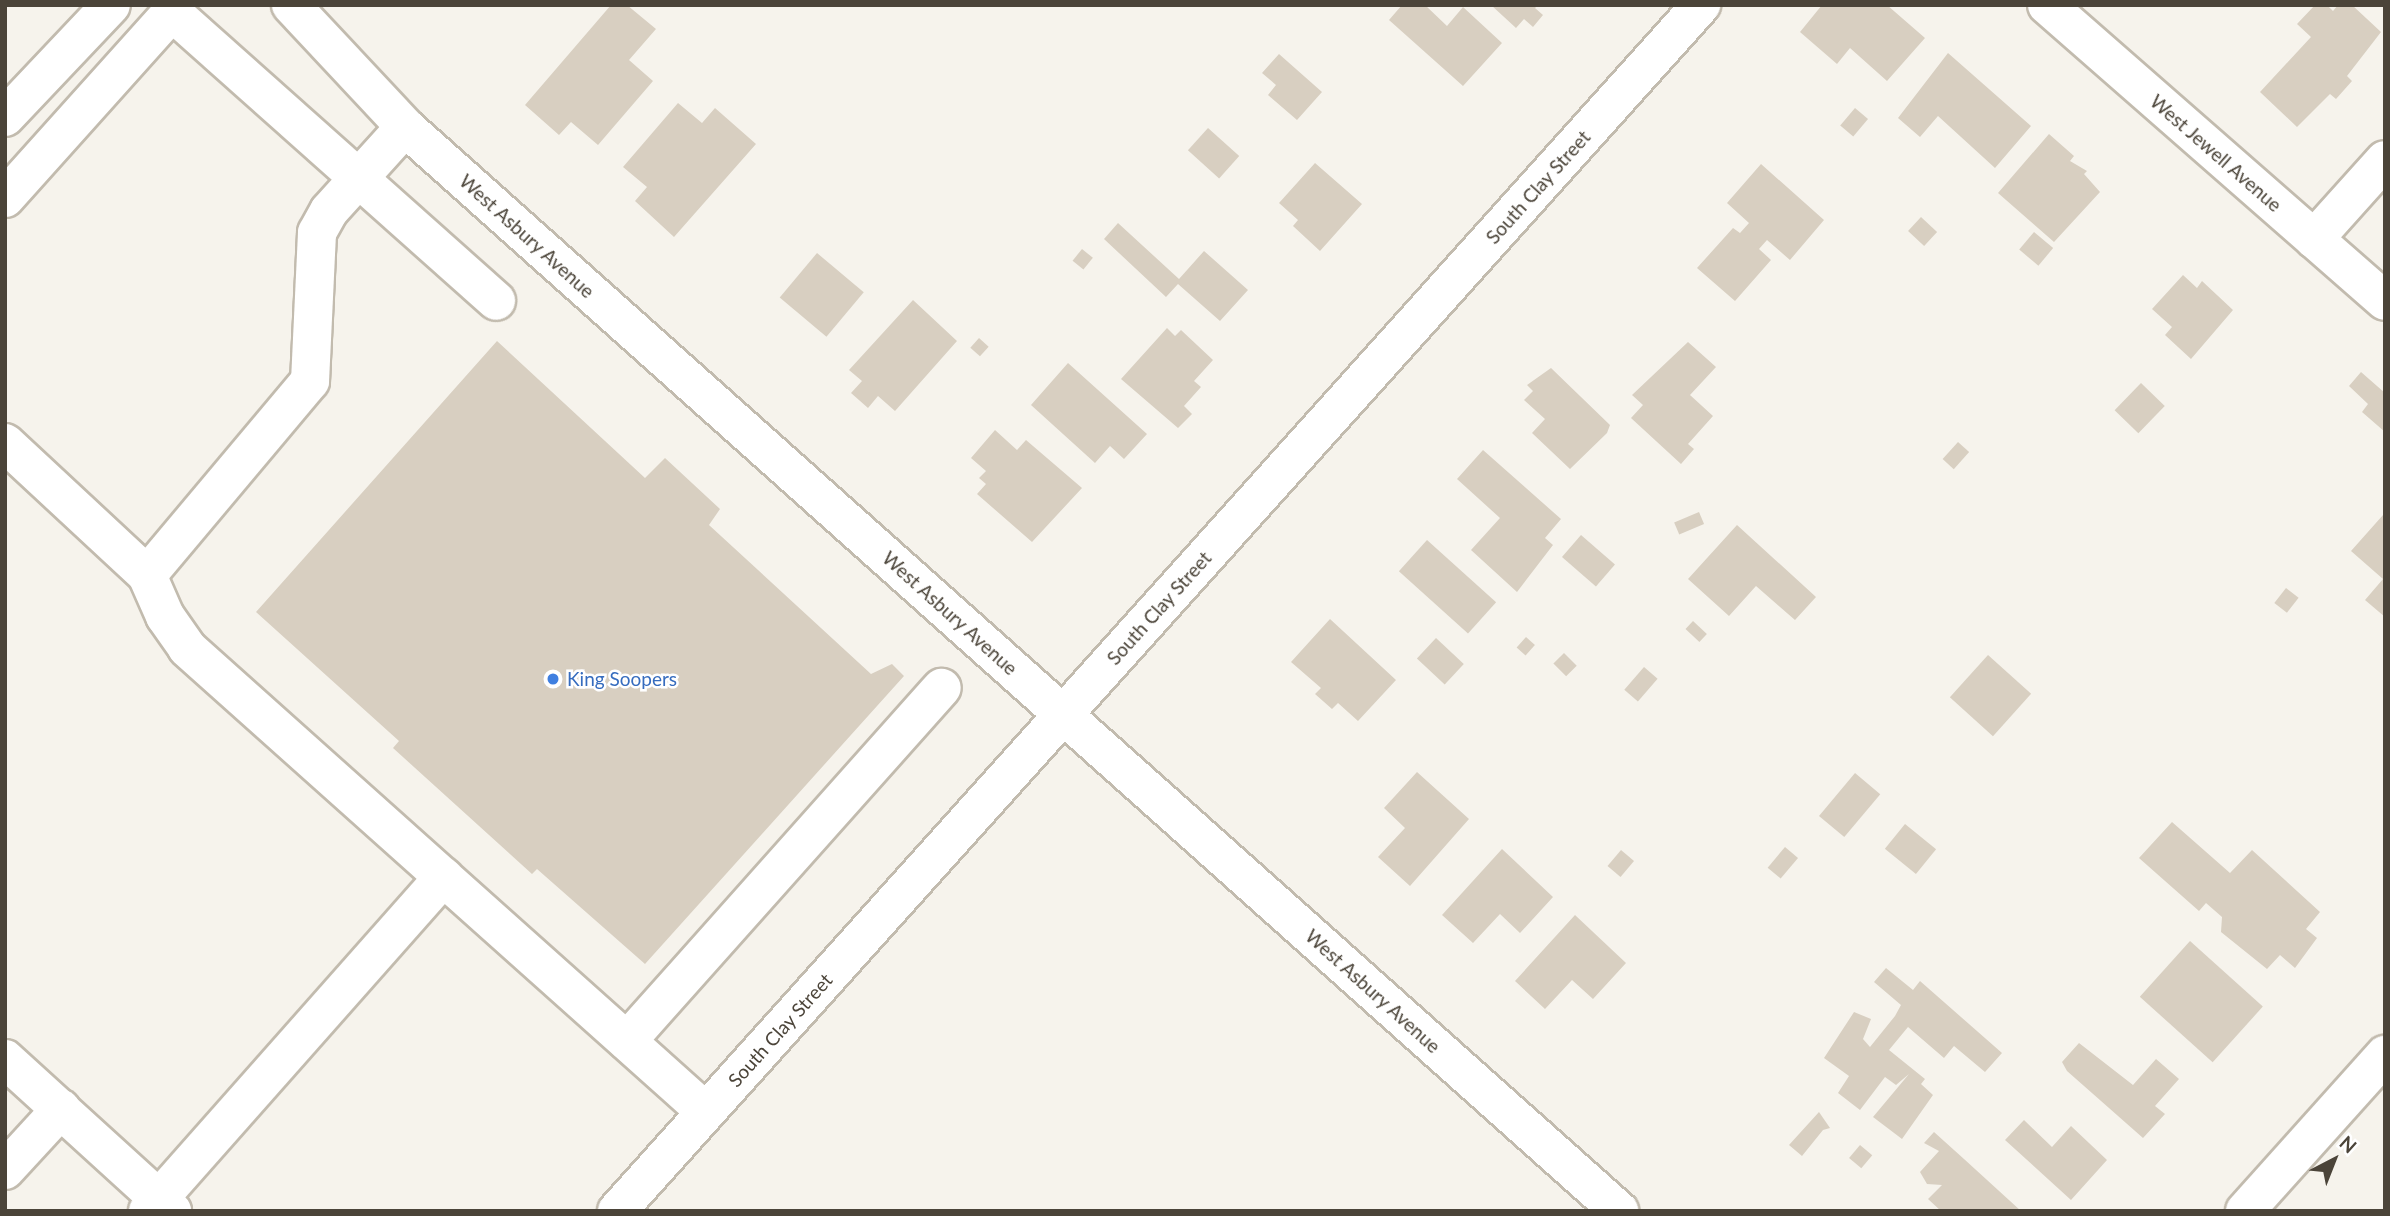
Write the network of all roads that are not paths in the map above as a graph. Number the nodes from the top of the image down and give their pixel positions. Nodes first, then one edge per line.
1 (111, 5) edge
2 (290, 5) edge
3 (1701, 5) edge
4 (2047, 5) edge
5 (5, 117) edge
6 (405, 127) junction
7 (2385, 160) edge
8 (358, 179) junction
9 (5, 198) edge
10 (2314, 239) junction
11 (496, 300) dead end
12 (2385, 301) edge
13 (5, 443) edge
14 (147, 575) junction
15 (942, 688) dead end
16 (1063, 714) junction
17 (443, 877) junction
18 (627, 1041) junction
19 (2385, 1055) edge
20 (5, 1059) edge
21 (61, 1110) junction
22 (706, 1112) junction
23 (5, 1170) edge
24 (160, 1207) edge
25 (622, 1209) edge
26 (1619, 1211) edge
27 (2245, 1211) edge

1 - 5 street
2 - 6 street, West Asbury Avenue
3 - 16 street, South Clay Street
4 - 10 street, West Jewell Avenue
6 - 8 street
6 - 16 street, West Asbury Avenue
7 - 10 street
8 - 9 street
8 - 11 street
8 - 14 street
10 - 12 street, West Jewell Avenue
13 - 14 street
14 - 17 street
15 - 18 street
16 - 22 street, South Clay Street
16 - 26 street, West Asbury Avenue
17 - 18 street
17 - 24 street
18 - 22 street
19 - 27 street
20 - 21 street
21 - 23 street
21 - 24 street
22 - 25 street, South Clay Street

